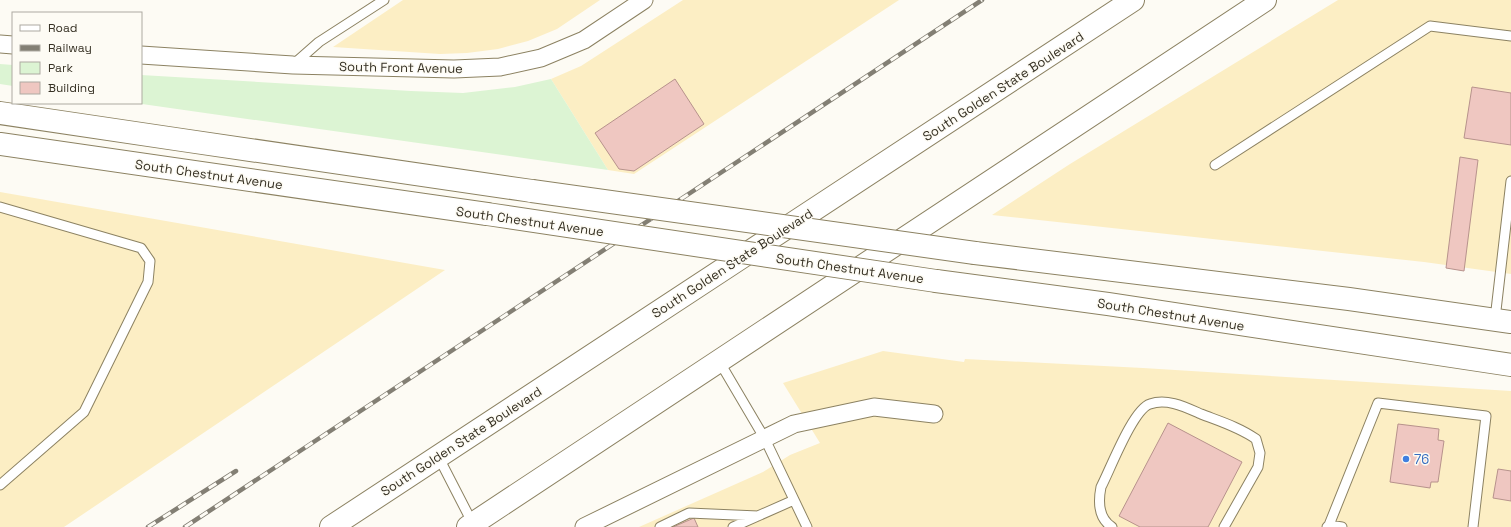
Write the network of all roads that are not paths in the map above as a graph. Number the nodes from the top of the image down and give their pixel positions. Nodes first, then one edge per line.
1 (384, 0) edge
2 (644, 0) edge
3 (1133, 0) edge
4 (1265, 0) edge
5 (1511, 36) edge
6 (0, 44) edge
7 (12, 45) edge
8 (142, 55) edge
9 (292, 65) junction
10 (0, 112) edge
11 (0, 144) edge
12 (1215, 165) dead end
13 (1511, 181) edge
14 (0, 207) edge
15 (1503, 321) edge
16 (719, 361) junction
17 (1511, 365) edge
18 (934, 414) dead end
19 (765, 439) junction
20 (438, 456) junction
21 (0, 485) edge
22 (794, 500) junction
23 (758, 516) junction
24 (472, 526) edge
25 (1328, 526) edge
26 (331, 527) edge
27 (584, 527) edge
28 (660, 527) edge
29 (732, 527) edge
30 (747, 527) edge
31 (752, 527) edge
32 (807, 527) edge
33 (1112, 527) edge
34 (1224, 527) edge
35 (1342, 527) edge
36 (1473, 527) edge

1 - 9 lane
2 - 9 street, South Front Avenue
3 - 20 main road, South Golden State Boulevard
4 - 16 main road
5 - 12 lane
6 - 7 street
8 - 9 street, South Front Avenue
10 - 15 main road, bridge
11 - 17 main road, South Chestnut Avenue, bridge
13 - 15 lane
14 - 21 lane
16 - 19 lane
16 - 24 main road
18 - 19 street
19 - 22 lane
19 - 27 street
20 - 24 lane
20 - 26 main road, South Golden State Boulevard
22 - 23 lane
22 - 32 lane
23 - 28 lane
23 - 29 lane
23 - 30 lane
23 - 31 lane
25 - 35 lane
25 - 36 lane
33 - 34 lane

